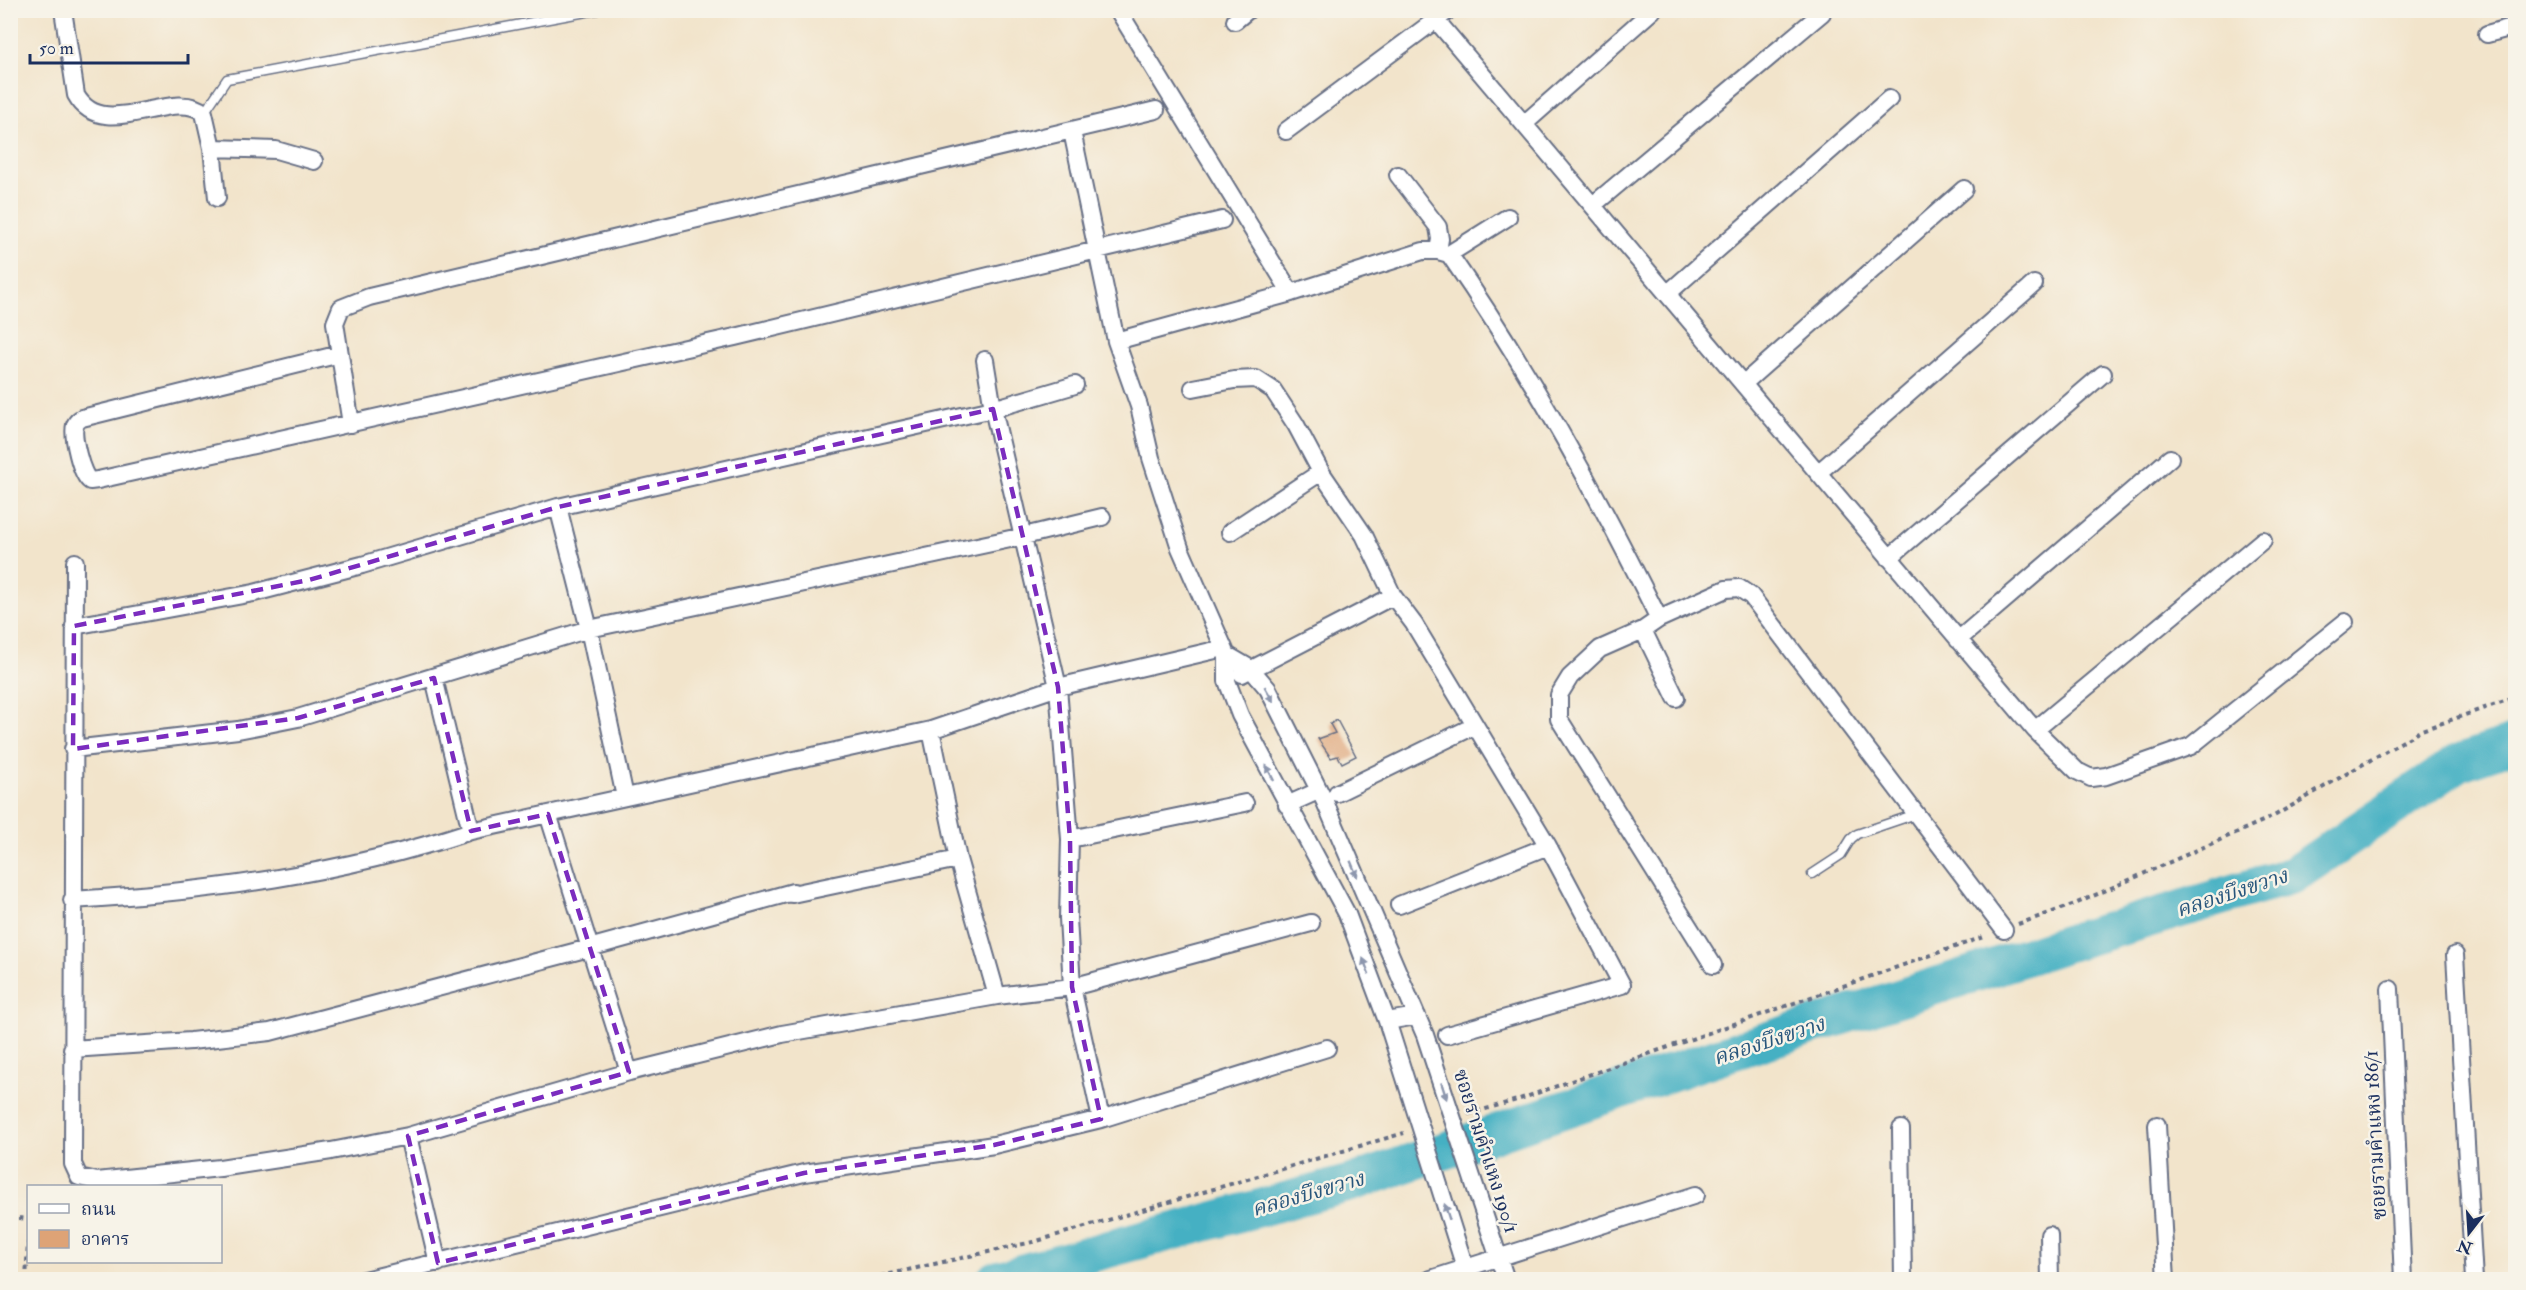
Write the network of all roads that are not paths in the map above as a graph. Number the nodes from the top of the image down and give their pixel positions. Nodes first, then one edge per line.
1 (63, 10) edge
2 (597, 10) edge
3 (1119, 10) edge
4 (1653, 10) edge
5 (1822, 13) dead end
6 (1440, 14) edge
7 (2516, 26) edge
8 (2487, 34) dead end
9 (1889, 99) dead end
10 (1156, 110) dead end
11 (204, 113) junction
12 (1524, 124) junction
13 (1072, 131) junction
14 (1286, 131) dead end
15 (212, 148) junction
16 (314, 161) dead end
17 (1398, 175) dead end
18 (1964, 189) dead end
19 (217, 198) dead end
20 (1593, 206) junction
21 (1508, 217) dead end
22 (1222, 220) dead end
23 (1098, 250) junction
24 (1444, 253) junction
25 (2034, 284) dead end
26 (1292, 293) junction
27 (1667, 294) junction
28 (1116, 341) junction
29 (340, 354) junction
30 (985, 360) dead end
31 (2103, 374) dead end
32 (1743, 384) junction
33 (1075, 385) dead end
34 (1193, 388) dead end
35 (993, 409) junction
36 (351, 424) junction
37 (2170, 458) dead end
38 (1321, 472) junction
39 (1818, 473) junction
40 (558, 507) junction
41 (1102, 517) dead end
42 (1230, 532) dead end
43 (1024, 536) junction
44 (2263, 540) dead end
45 (1889, 558) junction
46 (75, 562) dead end
47 (1393, 596) junction
48 (1659, 619) junction
49 (2345, 622) dead end
50 (74, 626) junction
51 (588, 629) junction
52 (1642, 630) junction
53 (1958, 640) junction
54 (1225, 651) junction
55 (1251, 669) junction
56 (434, 678) junction
57 (1227, 681) junction
58 (1058, 687) junction
59 (1676, 698) dead end
60 (1474, 726) junction
61 (931, 730) junction
62 (2035, 730) junction
63 (73, 749) junction
64 (1318, 791) junction
65 (1337, 793) dead end
66 (625, 797) junction
67 (1245, 803) dead end
68 (1287, 805) junction
69 (548, 814) junction
70 (1916, 814) junction
71 (471, 831) junction
72 (1070, 839) junction
73 (1548, 846) junction
74 (958, 859) junction
75 (1812, 874) dead end
76 (72, 900) junction
77 (1399, 905) dead end
78 (1311, 923) dead end
79 (2004, 930) road end
80 (590, 948) junction
81 (2455, 954) dead end
82 (1713, 965) dead end
83 (1072, 987) junction
84 (2390, 989) dead end
85 (997, 996) junction
86 (1417, 1016) junction
87 (1387, 1021) junction
88 (1447, 1035) dead end
89 (72, 1048) junction
90 (1327, 1048) dead end
91 (629, 1072) junction
92 (1101, 1119) junction
93 (2157, 1125) dead end
94 (1901, 1129) dead end
95 (408, 1136) junction
96 (1696, 1195) dead end
97 (2049, 1235) dead end
98 (1500, 1258) junction
99 (438, 1263) junction
100 (1467, 1274) edge
101 (364, 1280) edge
102 (1428, 1280) edge
103 (1506, 1280) edge
104 (1903, 1280) edge
105 (2050, 1280) edge
106 (2166, 1280) edge
107 (2403, 1280) edge
108 (2474, 1280) edge

1 - 11 street
2 - 11 lane
3 - 26 street
4 - 12 street
5 - 20 street
6 - 12 street
6 - 14 street
7 - 8 street
9 - 27 street
10 - 13 street
11 - 15 street
12 - 20 street
13 - 23 street
13 - 29 street
15 - 16 street
15 - 19 street
17 - 24 street
18 - 32 street
20 - 27 street
21 - 24 street
22 - 23 street
23 - 28 street
23 - 36 street
24 - 26 street
24 - 48 street
25 - 39 street
26 - 28 street
27 - 32 street
28 - 54 street
29 - 36 street
29 - 36 street
30 - 35 street
31 - 45 street
32 - 39 street
33 - 35 street
34 - 38 street
35 - 40 street
35 - 43 street
37 - 53 street
38 - 42 street
38 - 47 street
39 - 45 street
40 - 50 street
40 - 51 street
41 - 43 street
43 - 51 street
43 - 58 street
44 - 62 street
45 - 53 street
46 - 50 street
47 - 55 street
47 - 60 street
48 - 52 street
48 - 70 street
49 - 62 street
50 - 63 street
51 - 56 street
51 - 66 street
52 - 59 street
52 - 82 street
53 - 62 street
54 - 55 street
54 - 57 street
54 - 58 street
55 - 57 street
55 -> 64 street, ซอยรามคำแหง 190/1
56 - 63 street
56 - 71 street
68 -> 57 street
58 - 61 street
58 - 72 street
60 - 65 street
60 - 73 street
61 - 66 street
61 - 74 street
63 - 76 street
64 - 68 street
64 -> 86 street, ซอยรามคำแหง 190/1
66 - 69 street
67 - 72 street
87 -> 68 street
69 - 71 street
69 - 80 street
70 - 75 lane
70 - 79 street
71 - 76 street
72 - 83 street
73 - 77 street
73 - 88 street
74 - 80 street
74 - 85 street
76 - 89 street
78 - 83 street
80 - 89 street
80 - 91 street
81 - 108 street
83 - 85 street
83 - 92 street
84 - 107 street, ซอยรามคำแหง 186/1
85 - 91 street
86 - 87 street
86 -> 98 street, ซอยรามคำแหง 190/1
100 -> 87 street
89 - 95 street
90 - 92 street
91 - 95 street
92 - 99 street
93 - 106 street
94 - 104 street
95 - 99 street
96 - 98 street
97 - 105 street
98 - 100 street
98 - 103 street, ซอยรามคำแหง 190/1
99 - 101 street
100 - 102 street

